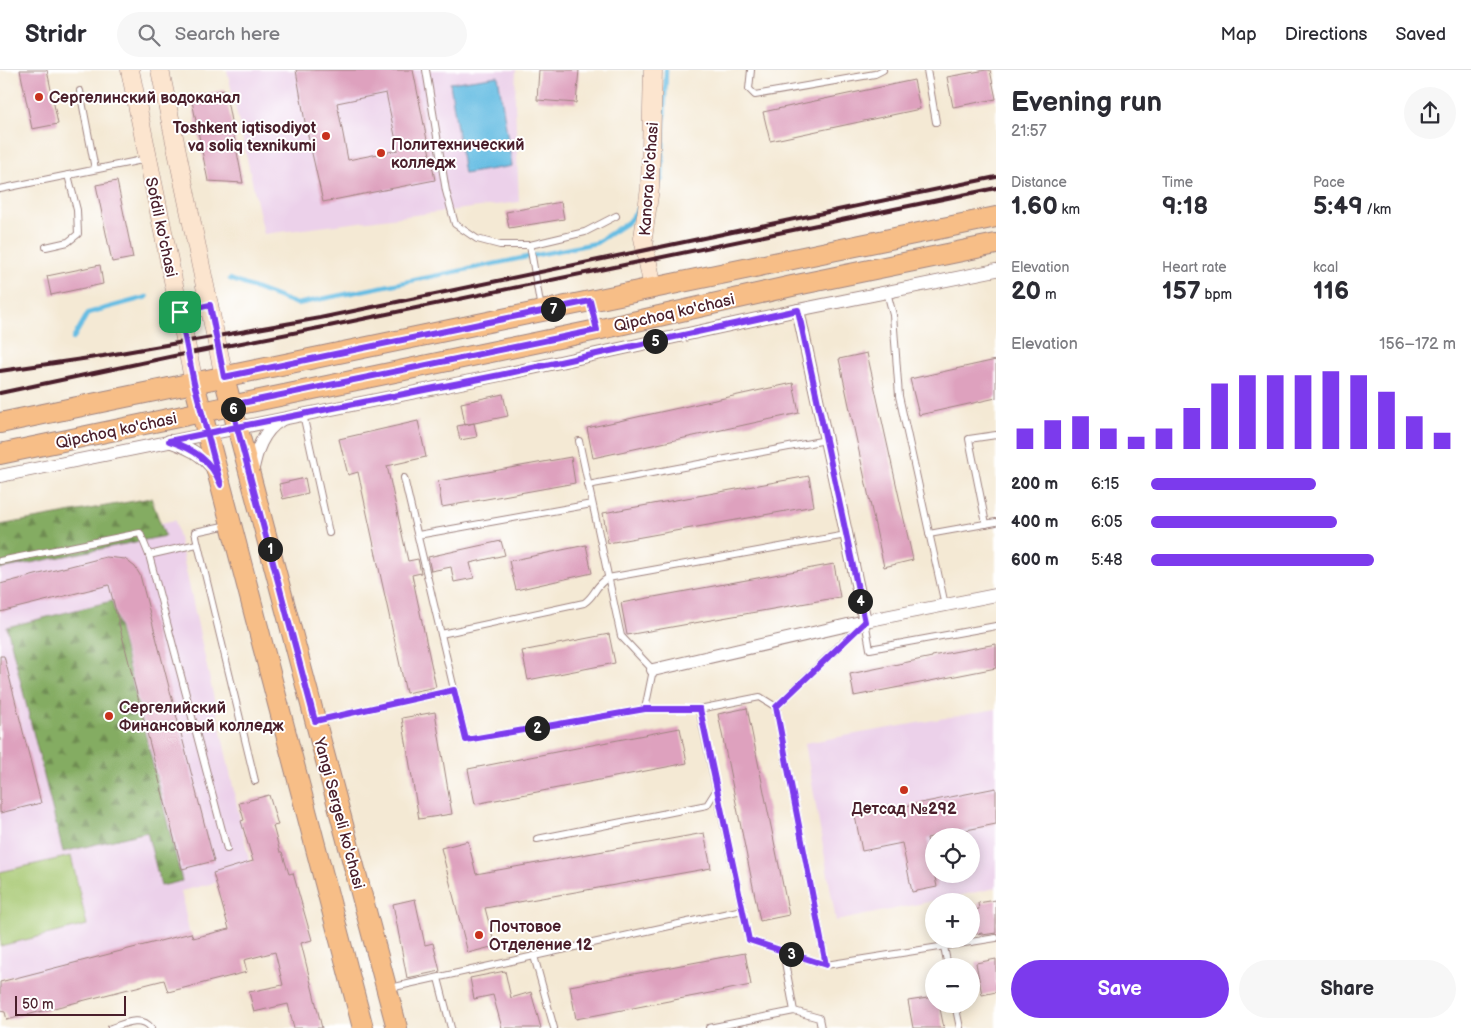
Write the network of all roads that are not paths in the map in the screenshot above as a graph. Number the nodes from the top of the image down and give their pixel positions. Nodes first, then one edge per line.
1 (130, 70) edge
2 (160, 70) edge
3 (426, 70) edge
4 (653, 70) edge
5 (751, 70) edge
6 (883, 70) edge
7 (927, 70) edge
8 (80, 91) dead end
9 (936, 122) dead end
10 (148, 159) junction
11 (95, 169) junction
12 (68, 175) junction
13 (0, 189) edge
14 (616, 216) dead end
15 (996, 217) edge
16 (996, 244) edge
17 (530, 245) junction
18 (46, 247) dead end
19 (996, 270) edge
20 (653, 288) junction
21 (887, 292) junction
22 (590, 301) junction
23 (210, 305) junction
24 (798, 310) junction
25 (542, 311) junction
26 (180, 312) junction
27 (597, 330) junction
28 (224, 377) junction
29 (194, 383) junction
30 (232, 405) junction
31 (202, 412) junction
32 (303, 414) junction
33 (286, 418) junction
34 (0, 423) edge
35 (237, 427) junction
36 (208, 433) junction
37 (996, 435) edge
38 (826, 440) junction
39 (169, 441) junction
40 (578, 441) dead end
41 (0, 454) edge
42 (0, 476) edge
43 (251, 478) junction
44 (404, 478) dead end
45 (221, 485) junction
46 (588, 485) junction
47 (592, 504) junction
48 (996, 522) edge
49 (231, 524) junction
50 (986, 524) junction
51 (329, 533) dead end
52 (929, 534) junction
53 (418, 535) junction
54 (846, 535) junction
55 (197, 544) junction
56 (149, 555) junction
57 (0, 562) edge
58 (608, 578) junction
59 (995, 596) edge
60 (945, 605) junction
61 (865, 622) junction
62 (996, 626) edge
63 (441, 634) junction
64 (653, 670) junction
65 (454, 690) junction
66 (776, 707) junction
67 (645, 709) junction
68 (700, 709) junction
69 (315, 721) junction
70 (254, 780) dead end
71 (717, 790) junction
72 (537, 839) dead end
73 (227, 849) dead end
74 (742, 910) junction
75 (996, 938) edge
76 (980, 940) edge
77 (932, 948) edge
78 (782, 951) junction
79 (534, 956) junction
80 (826, 965) junction
81 (438, 978) junction
82 (386, 989) junction
83 (794, 1011) junction
84 (957, 1013) edge
85 (111, 1028) edge
86 (151, 1028) edge
87 (363, 1028) edge
88 (397, 1028) edge
89 (451, 1028) edge
90 (554, 1028) edge
91 (710, 1028) edge
92 (821, 1028) edge
93 (960, 1028) edge

1 - 10 street, Sofdil ko'chasi
2 - 23 street, Sofdil ko'chasi
3 - 17 lane
4 - 20 street, Kanora ko'chasi
5 - 6 lane
7 - 9 lane
8 - 11 lane
10 - 11 lane
10 - 26 street, Sofdil ko'chasi
11 - 12 lane
12 - 13 lane
12 - 18 lane
14 - 17 lane
15 - 20 main road, Qipchoq ko'chasi
16 - 27 main road, Qipchoq ko'chasi
17 - 25 lane
19 - 21 street, Qipchoq ko'chasi
20 - 22 main road, Qipchoq ko'chasi
21 - 24 street, Qipchoq ko'chasi
21 - 52 lane
22 - 25 main road, Qipchoq ko'chasi
22 - 27 main road
23 - 26 street
23 - 28 street, Sofdil ko'chasi
24 - 32 street, Qipchoq ko'chasi
24 - 38 street
25 - 28 main road, Qipchoq ko'chasi
26 - 29 street, Sofdil ko'chasi
27 - 30 main road, Qipchoq ko'chasi
28 - 29 main road, Qipchoq ko'chasi
28 - 30 main road, Yangi Sergeli ko'chasi
28 - 31 main road
29 - 31 main road, Yangi Sergeli ko'chasi
29 - 34 main road, Qipchoq ko'chasi
30 - 31 main road, Qipchoq ko'chasi
30 - 35 main road, Yangi Sergeli ko'chasi
31 - 36 main road, Yangi Sergeli ko'chasi
31 - 41 main road, Qipchoq ko'chasi
32 - 33 street, Qipchoq ko'chasi
32 - 51 lane
33 - 35 street, Qipchoq ko'chasi
33 - 43 street, Qipchoq ko'chasi
35 - 36 street, Qipchoq ko'chasi
35 - 43 main road, Yangi Sergeli ko'chasi
36 - 39 street, Qipchoq ko'chasi
36 - 45 main road, Yangi Sergeli ko'chasi
37 - 50 lane
38 - 46 lane
38 - 54 street
39 - 42 street, Qipchoq ko'chasi
39 - 45 street, Qipchoq ko'chasi
40 - 46 lane
43 - 69 main road, Yangi Sergeli ko'chasi
44 - 53 lane
45 - 49 main road, Yangi Sergeli ko'chasi
46 - 47 lane
47 - 53 lane
47 - 58 lane
48 - 50 lane
49 - 55 lane
49 - 87 main road, Yangi Sergeli ko'chasi
50 - 52 lane
52 - 60 lane
53 - 63 lane
54 - 58 lane
54 - 61 street
55 - 56 lane
55 - 70 lane
56 - 57 lane
56 - 73 lane
58 - 63 lane
58 - 64 lane
59 - 60 street
60 - 61 street
61 - 62 lane
61 - 64 street
61 - 66 lane
63 - 65 lane
64 - 67 lane
65 - 67 lane
65 - 69 lane
66 - 68 lane
66 - 80 lane
67 - 68 lane
68 - 71 lane
69 - 82 main road, Yangi Sergeli ko'chasi
71 - 72 lane
71 - 74 lane
74 - 78 lane
74 - 79 lane
75 - 76 lane
77 - 80 lane
78 - 80 lane
78 - 83 lane
79 - 81 lane
79 - 90 lane
81 - 82 lane
81 - 89 lane
82 - 88 main road, Yangi Sergeli ko'chasi
83 - 91 lane
83 - 92 lane
84 - 93 lane
85 - 86 lane

